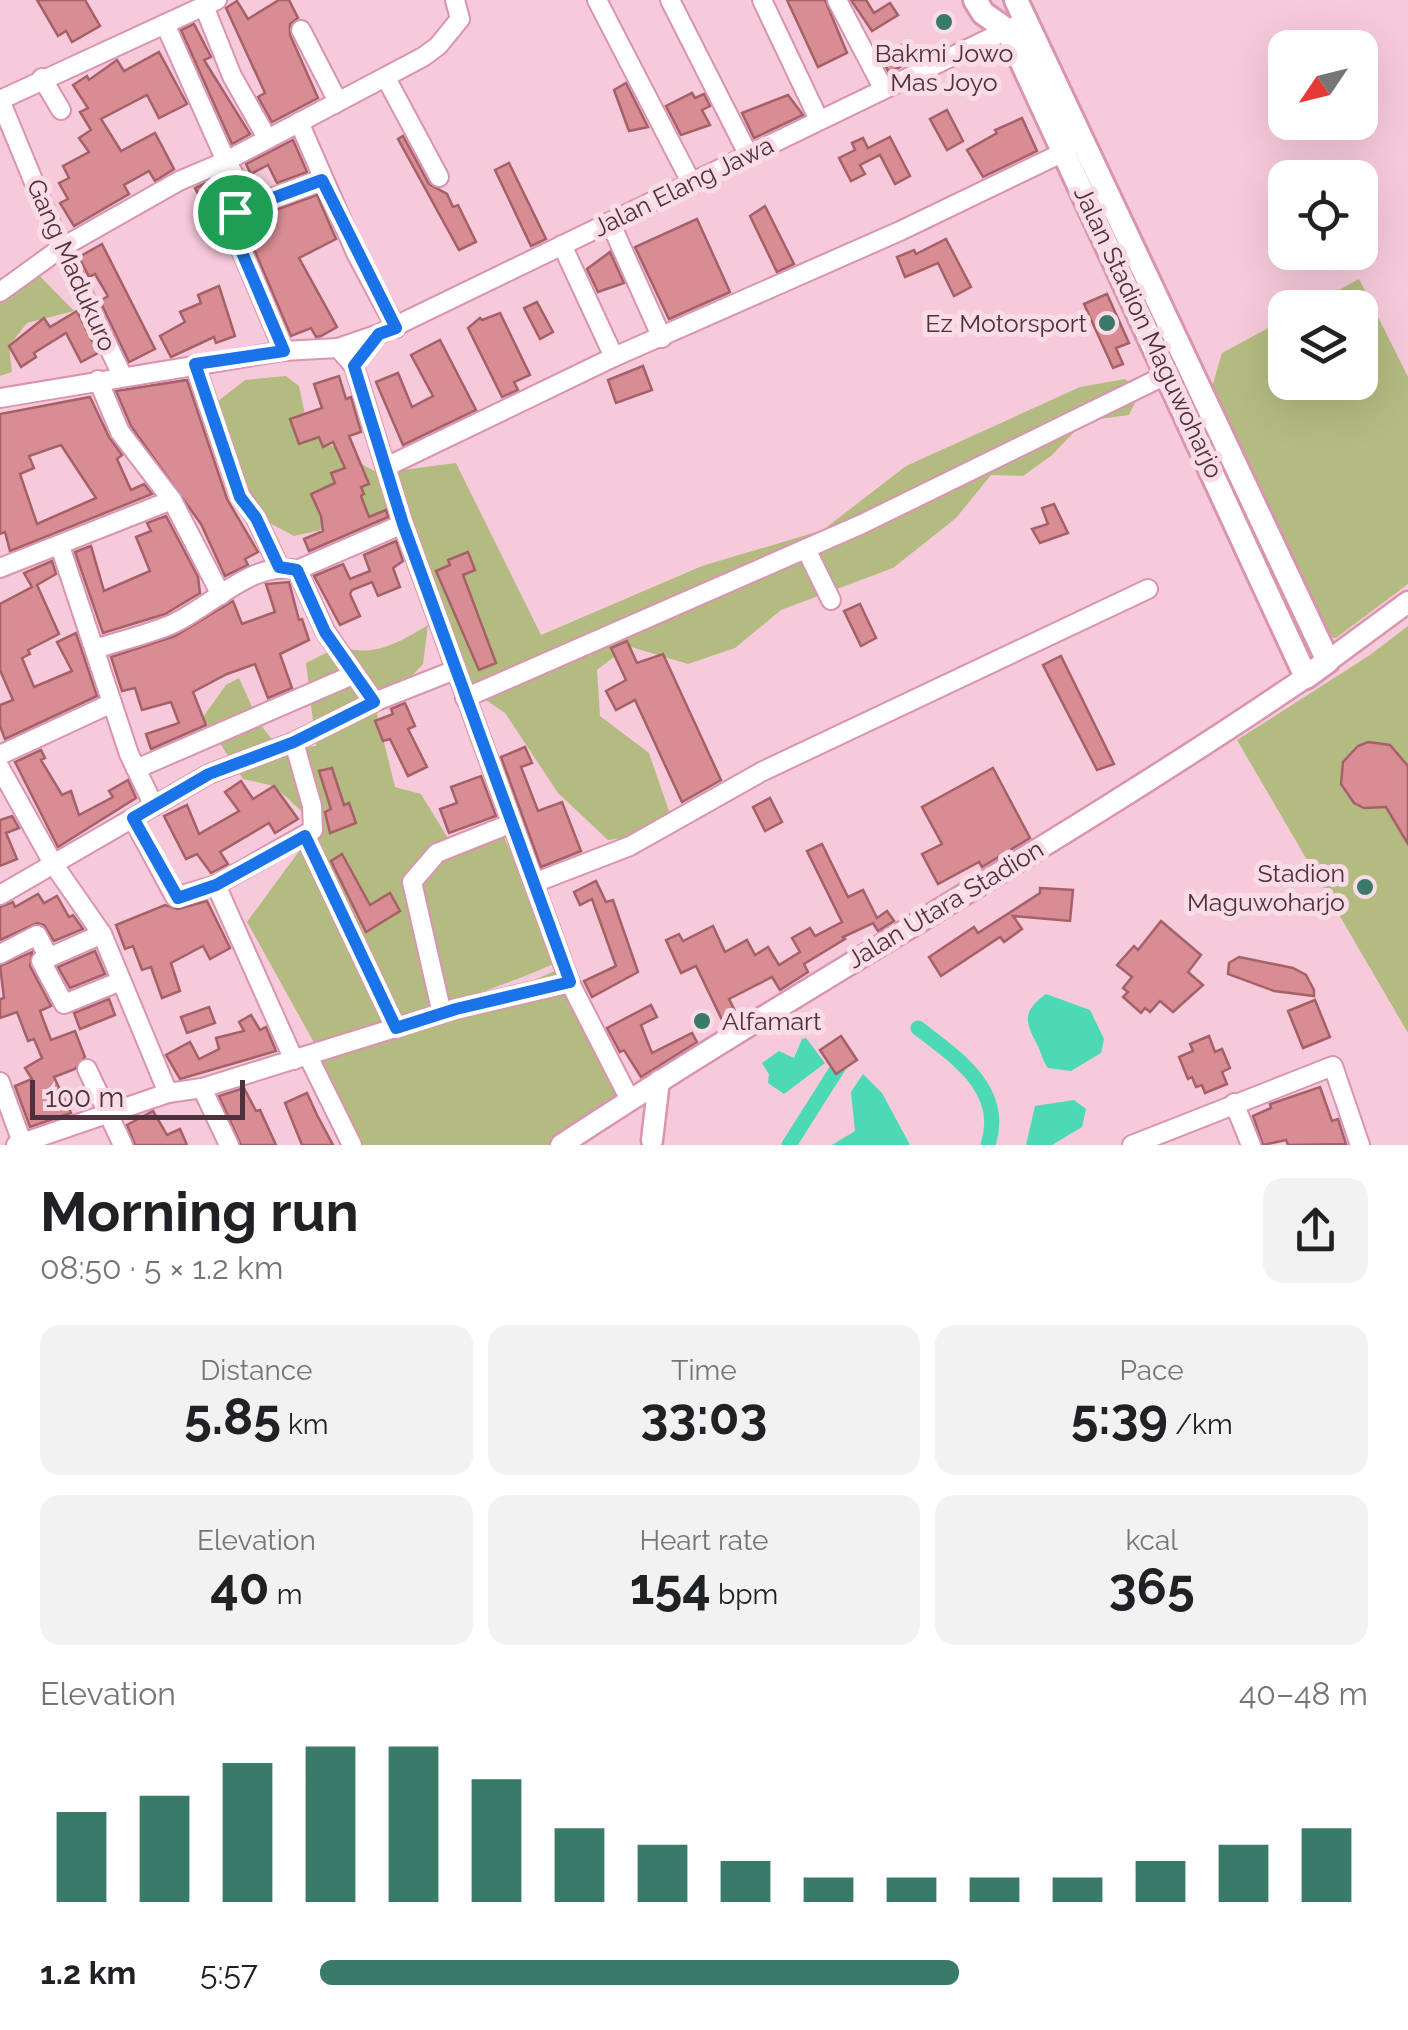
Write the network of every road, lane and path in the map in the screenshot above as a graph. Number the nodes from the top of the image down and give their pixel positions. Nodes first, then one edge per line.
1 (455, 0) edge
2 (597, 0) edge
3 (670, 0) edge
4 (762, 0) edge
5 (837, 0) edge
6 (975, 0) edge
7 (211, 3) edge
8 (1017, 17) edge
9 (165, 24) junction
10 (301, 30) dead end
11 (42, 78) junction
12 (386, 78) junction
13 (883, 88) junction
14 (0, 100) edge
15 (335, 104) junction
16 (62, 110) dead end
17 (819, 120) junction
18 (300, 122) junction
19 (267, 138) junction
20 (1066, 152) junction
21 (748, 154) junction
22 (226, 161) junction
23 (438, 178) dead end
24 (322, 180) junction
25 (691, 182) junction
26 (252, 205) junction
27 (610, 222) junction
28 (562, 245) junction
29 (62, 248) junction
30 (0, 292) edge
31 (388, 331) junction
32 (662, 338) junction
33 (338, 348) junction
34 (284, 351) junction
35 (614, 357) junction
36 (195, 364) junction
37 (354, 366) junction
38 (1168, 374) junction
39 (122, 375) junction
40 (98, 380) junction
41 (0, 398) edge
42 (1206, 430) junction
43 (386, 468) junction
44 (172, 500) junction
45 (403, 524) junction
46 (60, 546) junction
47 (806, 548) junction
48 (0, 568) edge
49 (288, 568) junction
50 (1148, 589) dead end
51 (222, 595) junction
52 (831, 600) dead end
53 (1408, 602) edge
54 (94, 648) junction
55 (1328, 661) junction
56 (455, 670) junction
57 (355, 674) junction
58 (1306, 677) junction
59 (465, 698) junction
60 (374, 702) junction
61 (112, 703) junction
62 (294, 742) junction
63 (0, 755) edge
64 (0, 768) edge
65 (136, 769) junction
66 (6, 794) edge
67 (154, 806) junction
68 (133, 818) junction
69 (512, 822) junction
70 (305, 836) junction
71 (54, 865) junction
72 (534, 883) junction
73 (216, 885) junction
74 (0, 895) edge
75 (102, 934) junction
76 (0, 954) edge
77 (48, 956) junction
78 (121, 981) junction
79 (570, 982) junction
80 (442, 1014) junction
81 (396, 1028) junction
82 (301, 1058) junction
83 (87, 1070) dead end
84 (659, 1080) junction
85 (0, 1082) edge
86 (202, 1088) junction
87 (168, 1093) junction
88 (630, 1100) junction
89 (1234, 1103) junction
90 (108, 1112) junction
91 (653, 1142) edge
92 (20, 1144) edge
93 (123, 1145) edge
94 (230, 1145) edge
95 (352, 1145) edge
96 (562, 1145) edge
97 (1132, 1145) edge
98 (1251, 1145) edge
99 (1360, 1145) edge

1 - 12 street
2 - 25 street
3 - 21 street
4 - 17 street
5 - 13 street
6 - 8 main road, Jalan Stadion Maguwoharjo
7 - 9 street
7 - 19 street
8 - 13 street, Jalan Elang Jawa
8 - 20 main road, Jalan Stadion Maguwoharjo
8 - 42 main road, Jalan Stadion Maguwoharjo
9 - 11 street
9 - 22 street
10 - 15 street
11 - 14 street
11 - 16 street
12 - 15 street
12 - 23 street
13 - 17 street, Jalan Elang Jawa
14 - 29 street, Gang Madukuro
15 - 18 street
17 - 21 street, Jalan Elang Jawa
18 - 19 street
18 - 24 street
19 - 22 street
20 - 32 street
20 - 38 main road, Jalan Stadion Maguwoharjo
21 - 25 street, Jalan Elang Jawa
22 - 26 street
22 - 29 street
24 - 26 street
24 - 31 street
25 - 27 street, Jalan Elang Jawa
26 - 34 street
27 - 28 street, Jalan Elang Jawa
27 - 32 street
28 - 31 street, Jalan Elang Jawa
28 - 35 street
29 - 30 street
29 - 39 street, Gang Madukuro
31 - 33 street, Jalan Elang Jawa
31 - 37 street
32 - 35 street
33 - 34 street, Jalan Elang Jawa
33 - 37 street
34 - 36 street, Jalan Elang Jawa
35 - 43 street
36 - 39 street, Jalan Elang Jawa
36 - 49 street
37 - 43 street
38 - 42 main road, Jalan Stadion Maguwoharjo
38 - 47 street
39 - 40 street, Jalan Elang Jawa
40 - 41 street, Jalan Elang Jawa
40 - 44 street
42 - 55 main road, Jalan Stadion Maguwoharjo
42 - 58 main road, Jalan Stadion Maguwoharjo
43 - 45 street
44 - 46 street
44 - 51 street
45 - 49 street
45 - 56 street
46 - 48 street
46 - 54 street
47 - 52 street
47 - 59 street
49 - 51 street
49 - 57 street
50 - 72 street
51 - 54 street
53 - 55 street
54 - 61 street
55 - 58 main road, Jalan Utara Stadion
56 - 59 street
56 - 60 street
57 - 60 street
57 - 65 street
58 - 84 street, Jalan Utara Stadion
59 - 69 street
60 - 62 street
61 - 63 street
61 - 65 street
62 - 67 street
62 - 70 street
64 - 66 street
65 - 67 street
66 - 71 street
67 - 68 street
68 - 71 street
68 - 73 street
69 - 72 street
69 - 80 street
70 - 73 street
70 - 81 street
71 - 74 street
71 - 75 street
72 - 79 street
73 - 82 street
75 - 77 street
75 - 78 street
76 - 77 street
77 - 78 street
78 - 87 street
79 - 80 street
79 - 88 street
80 - 81 street
81 - 82 street
82 - 86 street
82 - 95 street
83 - 90 street
84 - 88 street, Jalan Utara Stadion
84 - 91 street
85 - 92 street
86 - 87 street
86 - 94 street
87 - 90 street
88 - 91 street
88 - 96 street, Jalan Utara Stadion
89 - 97 street
89 - 98 street
89 - 99 street
90 - 92 street
90 - 93 street

